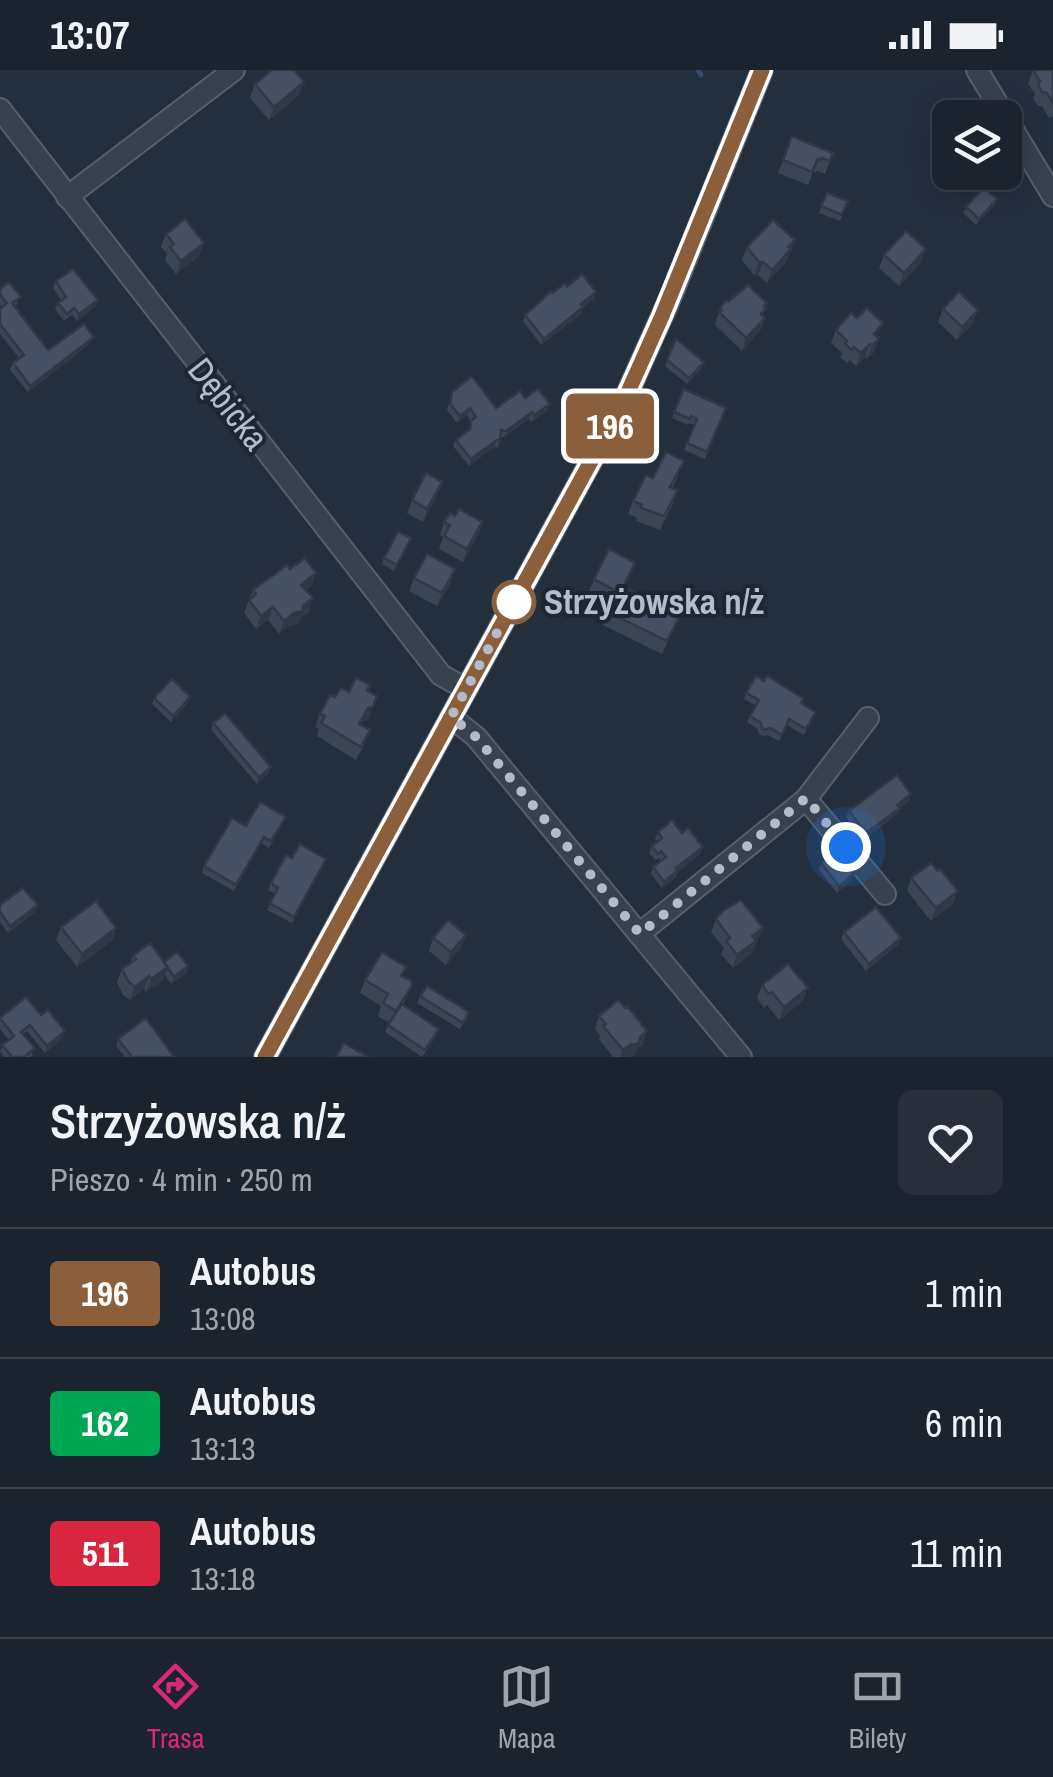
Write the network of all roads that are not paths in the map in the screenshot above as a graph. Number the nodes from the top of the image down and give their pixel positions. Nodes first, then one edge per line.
1 (234, 70) edge
2 (762, 70) edge
3 (977, 70) edge
4 (0, 109) edge
5 (1053, 196) edge
6 (67, 197) junction
7 (466, 690) junction
8 (451, 717) junction
9 (868, 718) dead end
10 (806, 798) junction
11 (886, 894) dead end
12 (640, 934) junction
13 (265, 1057) edge
14 (741, 1057) edge

1 - 6 street
2 - 7 street
3 - 5 street
4 - 6 street, Dębicka
6 - 7 street, Dębicka
7 - 8 street
8 - 12 street
8 - 13 street
9 - 10 street
10 - 11 street
10 - 12 street
12 - 14 street

